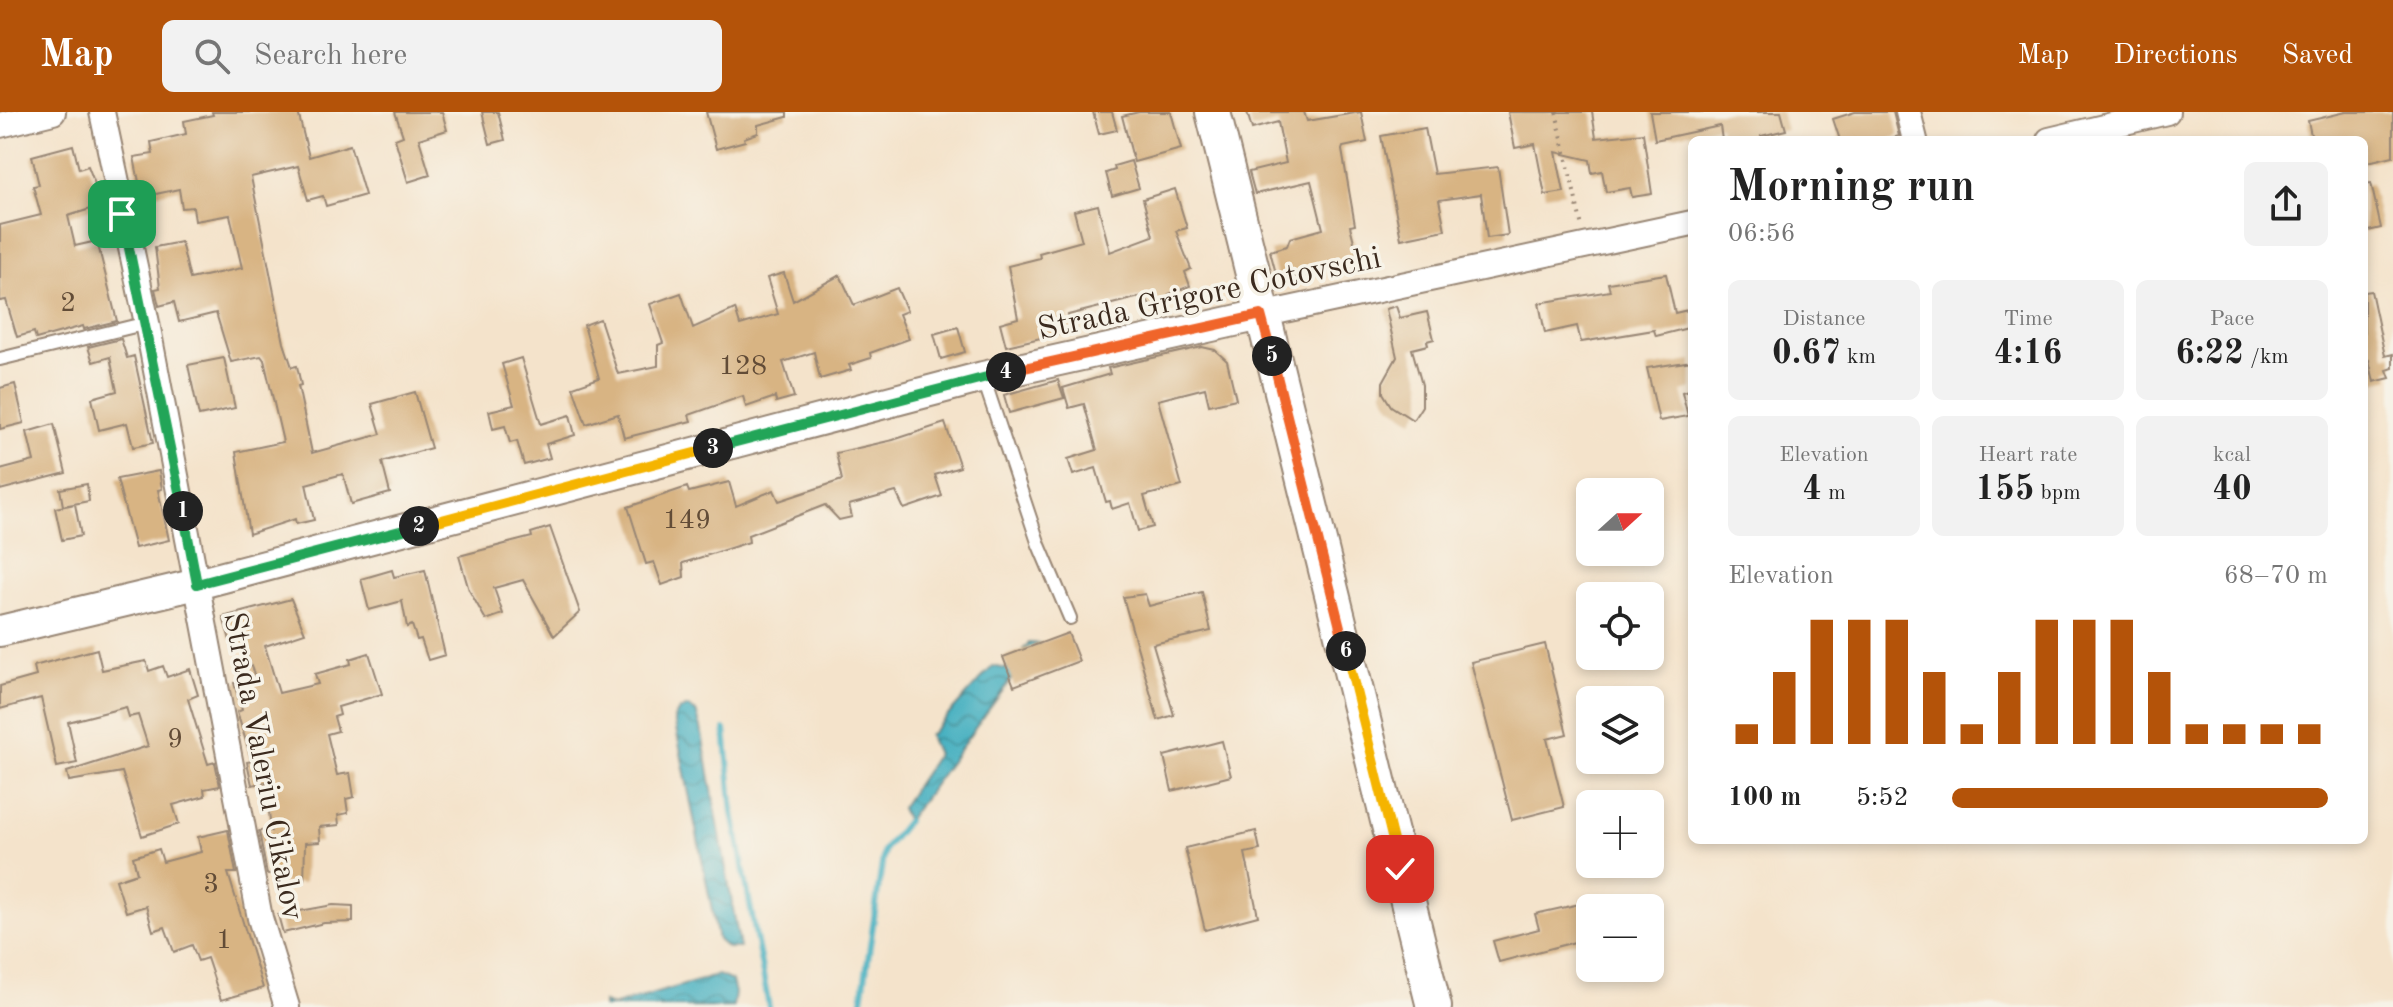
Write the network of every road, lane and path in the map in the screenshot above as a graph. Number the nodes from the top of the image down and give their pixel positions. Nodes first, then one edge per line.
1 (53, 112) edge
2 (102, 112) edge
3 (1213, 112) edge
4 (1556, 112) edge
5 (1908, 112) edge
6 (2167, 112) edge
7 (0, 125) edge
8 (1914, 136) edge
9 (2066, 136) edge
10 (1688, 224) edge
11 (1587, 247) junction
12 (1261, 315) junction
13 (147, 323) junction
14 (0, 359) edge
15 (983, 377) junction
16 (197, 584) junction
17 (1070, 618) dead end
18 (0, 631) edge
19 (287, 1007) edge
20 (1434, 1007) edge

1 - 7 street
2 - 13 street, Strada Valeriu Cikalov
3 - 12 main road
4 - 11 path
5 - 8 street
6 - 9 street
10 - 11 street, Strada Grigore Cotovschi
11 - 12 street, Strada Grigore Cotovschi
12 - 15 street, Strada Grigore Cotovschi
12 - 20 main road
13 - 14 lane
13 - 16 street, Strada Valeriu Cikalov
15 - 16 street, Strada Grigore Cotovschi
15 - 17 lane
16 - 18 street, Strada Grigore Cotovschi
16 - 19 street, Strada Valeriu Cikalov

